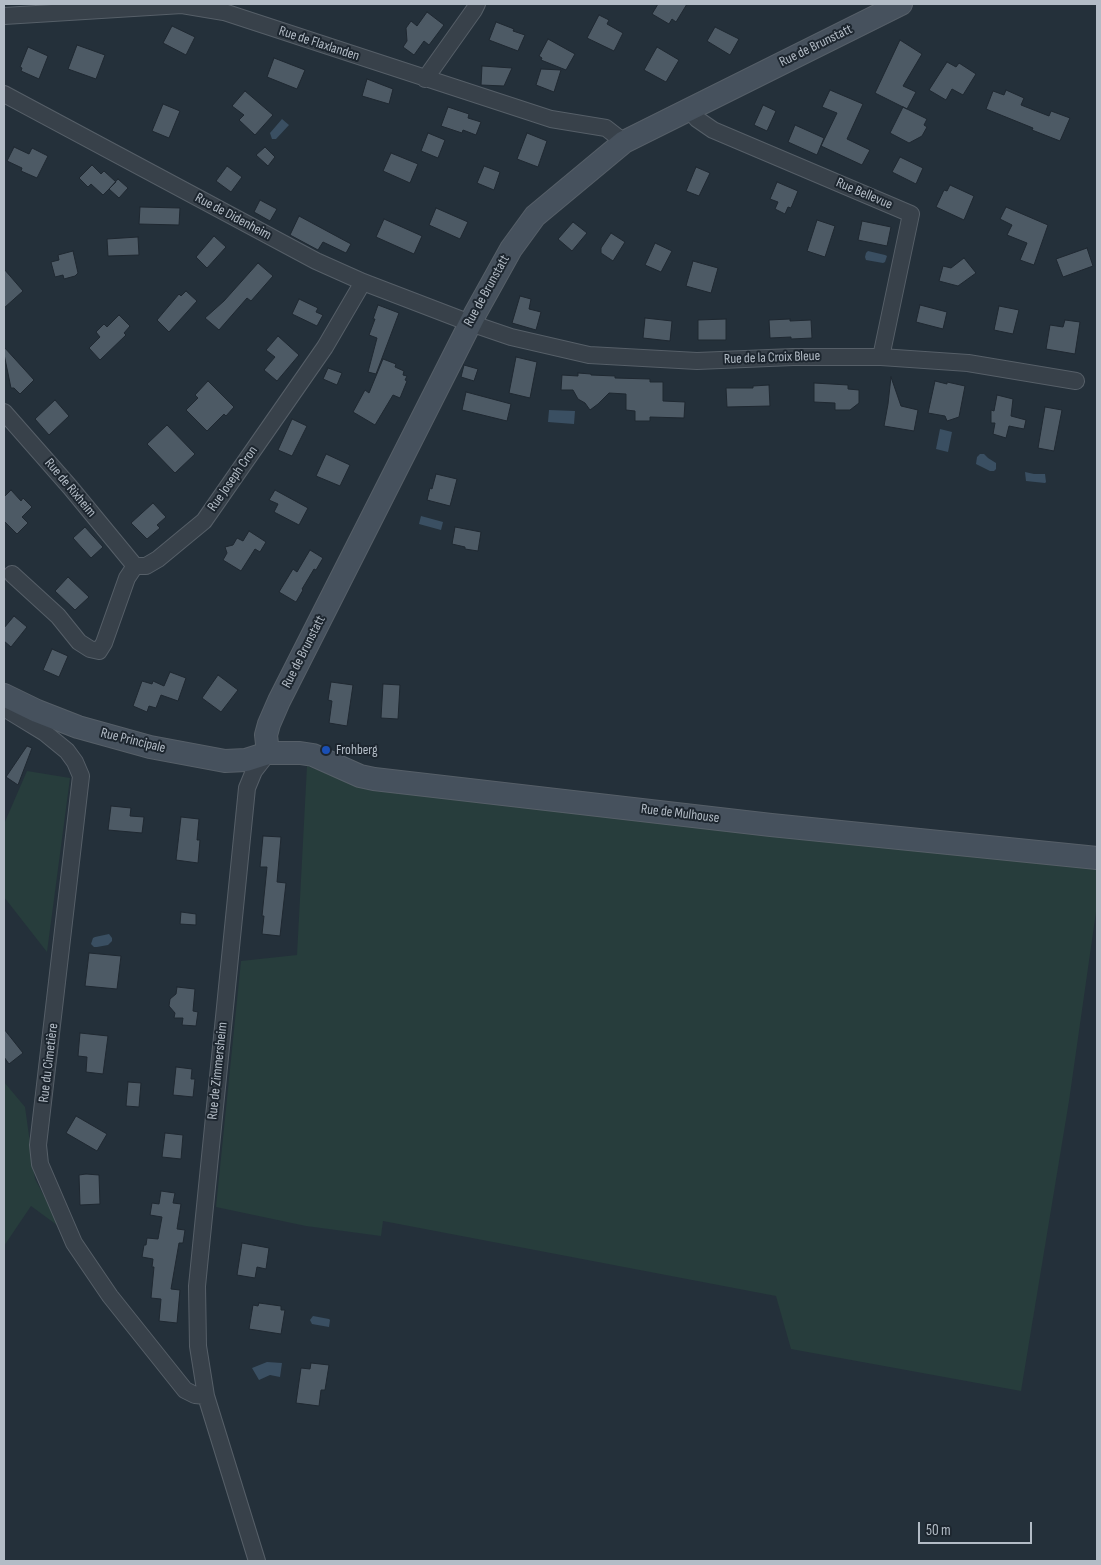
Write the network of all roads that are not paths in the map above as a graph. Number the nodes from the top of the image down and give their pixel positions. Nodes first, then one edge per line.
1 (182, 4) edge
2 (477, 4) edge
3 (901, 4) edge
4 (4, 16) edge
5 (425, 79) junction
6 (4, 94) edge
7 (689, 109) junction
8 (624, 142) junction
9 (363, 282) junction
10 (470, 324) junction
11 (881, 357) junction
12 (1076, 381) dead end
13 (4, 412) edge
14 (135, 566) junction
15 (12, 574) dead end
16 (4, 695) edge
17 (4, 708) edge
18 (268, 753) junction
19 (1097, 858) edge
20 (206, 1396) junction
21 (257, 1561) edge

1 - 4 street, Rue de Flaxlanden
1 - 5 street, Rue de Flaxlanden
2 - 5 street
3 - 7 main road, Rue de Brunstatt
5 - 8 street, Rue de Flaxlanden
6 - 9 street, Rue de Didenheim
7 - 8 main road, Rue de Brunstatt
7 - 11 street, Rue Bellevue
8 - 10 main road, Rue de Brunstatt
9 - 10 street, Rue de Didenheim
9 - 14 street, Rue Joseph Cron
10 - 11 street, Rue de la Croix Bleue
10 - 18 main road, Rue de Brunstatt
11 - 12 street, Rue de la Croix Bleue
13 - 14 street, Rue de Rixheim
14 - 15 street
16 - 18 main road, Rue Principale
17 - 20 street, Rue du Cimetière
18 - 19 main road, Rue de Mulhouse
18 - 20 street, Rue de Zimmersheim
20 - 21 street, Rue de Zimmersheim

